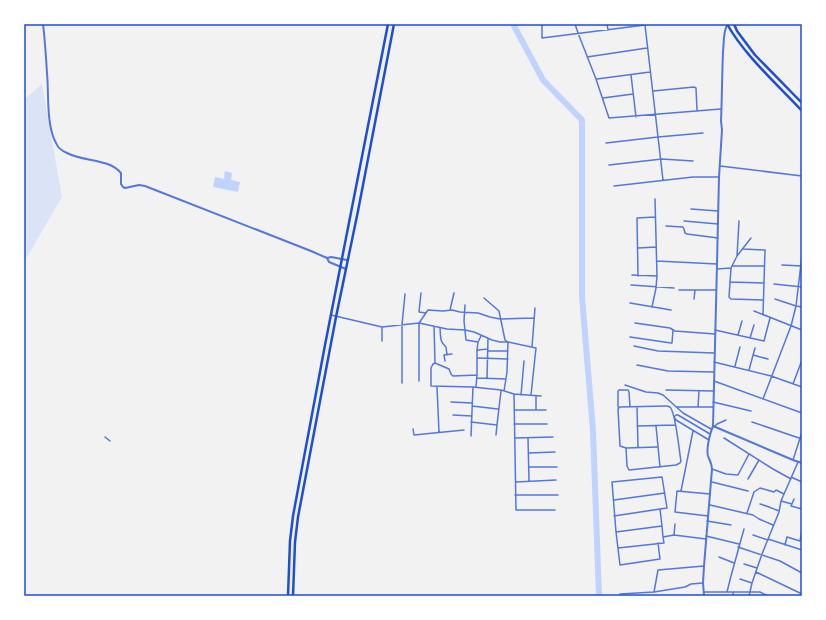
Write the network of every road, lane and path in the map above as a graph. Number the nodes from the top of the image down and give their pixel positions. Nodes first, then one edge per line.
1 (43, 24) edge
2 (388, 24) edge
3 (394, 24) edge
4 (542, 24) edge
5 (576, 24) edge
6 (607, 24) edge
7 (624, 24) edge
8 (645, 24) edge
9 (728, 24) edge
10 (734, 24) edge
11 (625, 28) junction
12 (608, 30) junction
13 (578, 33) junction
14 (648, 48) junction
15 (587, 57) junction
16 (650, 72) junction
17 (631, 75) junction
18 (596, 79) junction
19 (653, 91) junction
20 (633, 94) junction
21 (603, 98) junction
22 (802, 103) edge
23 (721, 109) junction
24 (697, 110) junction
25 (802, 111) edge
26 (656, 114) junction
27 (636, 117) junction
28 (703, 133) dead end
29 (658, 137) junction
30 (606, 143) dead end
31 (662, 160) junction
32 (693, 161) dead end
33 (609, 165) dead end
34 (720, 166) junction
35 (802, 176) edge
36 (719, 177) junction
37 (663, 180) junction
38 (614, 186) dead end
39 (655, 199) dead end
40 (691, 209) dead end
41 (718, 210) junction
42 (655, 217) junction
43 (684, 221) dead end
44 (740, 221) dead end
45 (718, 224) junction
46 (666, 226) dead end
47 (718, 238) junction
48 (751, 238) dead end
49 (656, 247) junction
50 (638, 248) junction
51 (743, 249) junction
52 (802, 255) edge
53 (737, 256) junction
54 (327, 258) junction
55 (343, 259) junction
56 (348, 260) junction
57 (657, 261) junction
58 (717, 264) junction
59 (782, 265) dead end
60 (764, 266) junction
61 (801, 266) edge
62 (340, 267) junction
63 (731, 267) junction
64 (716, 269) junction
65 (346, 270) junction
66 (632, 275) dead end
67 (638, 276) junction
68 (657, 276) junction
69 (730, 282) junction
70 (764, 283) junction
71 (774, 284) dead end
72 (631, 285) dead end
73 (799, 286) junction
74 (802, 287) edge
75 (656, 288) junction
76 (674, 288) dead end
77 (679, 290) dead end
78 (694, 290) junction
79 (716, 290) junction
80 (421, 293) dead end
81 (454, 293) dead end
82 (405, 294) dead end
83 (484, 298) dead end
84 (694, 299) dead end
85 (775, 299) dead end
86 (764, 300) junction
87 (630, 303) dead end
88 (464, 305) dead end
89 (796, 306) junction
90 (652, 307) junction
91 (802, 307) edge
92 (535, 308) dead end
93 (450, 310) junction
94 (671, 310) dead end
95 (754, 311) dead end
96 (465, 312) junction
97 (426, 313) junction
98 (331, 315) junction
99 (763, 315) junction
100 (336, 317) junction
101 (534, 318) junction
102 (770, 318) junction
103 (500, 319) junction
104 (742, 321) dead end
105 (635, 322) dead end
106 (419, 323) junction
107 (402, 325) junction
108 (754, 325) dead end
109 (434, 326) junction
110 (791, 326) junction
111 (382, 327) junction
112 (440, 328) junction
113 (465, 330) junction
114 (673, 330) junction
115 (716, 330) junction
116 (802, 330) edge
117 (715, 334) junction
118 (482, 335) junction
119 (738, 335) junction
120 (630, 337) dead end
121 (488, 338) junction
122 (750, 338) junction
123 (382, 341) dead end
124 (478, 342) junction
125 (508, 342) junction
126 (634, 346) dead end
127 (532, 348) junction
128 (740, 348) dead end
129 (755, 348) dead end
130 (477, 350) junction
131 (488, 350) junction
132 (508, 351) junction
133 (714, 353) junction
134 (452, 354) dead end
135 (447, 355) junction
136 (753, 355) junction
137 (477, 358) junction
138 (488, 358) junction
139 (508, 359) junction
140 (768, 359) dead end
141 (802, 360) edge
142 (445, 361) dead end
143 (524, 362) dead end
144 (714, 362) junction
145 (435, 363) junction
146 (637, 365) dead end
147 (735, 366) junction
148 (749, 370) junction
149 (714, 372) junction
150 (477, 376) junction
151 (771, 376) junction
152 (488, 378) junction
153 (506, 379) junction
154 (419, 381) dead end
155 (714, 382) junction
156 (402, 384) dead end
157 (793, 384) junction
158 (625, 385) dead end
159 (437, 386) junction
160 (473, 387) junction
161 (476, 387) junction
162 (802, 387) edge
163 (501, 390) junction
164 (666, 390) dead end
165 (504, 391) junction
166 (699, 391) junction
167 (714, 391) junction
168 (514, 394) junction
169 (521, 395) junction
170 (531, 395) junction
171 (536, 395) junction
172 (541, 396) dead end
173 (763, 399) junction
174 (451, 402) dead end
175 (713, 402) junction
176 (472, 403) junction
177 (472, 406) junction
178 (630, 407) junction
179 (636, 407) junction
180 (676, 407) junction
181 (698, 407) junction
182 (713, 407) junction
183 (618, 408) junction
184 (498, 409) junction
185 (514, 410) junction
186 (536, 410) junction
187 (546, 410) dead end
188 (751, 411) dead end
189 (802, 413) edge
190 (453, 416) dead end
191 (472, 416) junction
192 (674, 417) junction
193 (726, 420) dead end
194 (471, 422) junction
195 (752, 422) dead end
196 (514, 424) junction
197 (547, 424) dead end
198 (497, 425) junction
199 (675, 425) junction
200 (638, 426) junction
201 (656, 426) junction
202 (713, 427) junction
203 (413, 429) dead end
204 (711, 429) junction
205 (464, 430) dead end
206 (694, 431) junction
207 (439, 432) junction
208 (802, 432) edge
209 (710, 434) junction
210 (496, 435) dead end
211 (471, 436) dead end
212 (104, 437) dead end
213 (553, 437) dead end
214 (515, 438) junction
215 (528, 438) junction
216 (724, 438) dead end
217 (801, 439) edge
218 (709, 440) junction
219 (110, 441) dead end
220 (657, 447) junction
221 (626, 448) junction
222 (638, 448) junction
223 (555, 452) dead end
224 (529, 453) junction
225 (749, 454) junction
226 (759, 460) junction
227 (793, 460) junction
228 (798, 462) junction
229 (802, 463) edge
230 (529, 467) junction
231 (557, 467) dead end
232 (660, 467) junction
233 (712, 469) junction
234 (791, 478) junction
235 (748, 479) dead end
236 (556, 480) dead end
237 (529, 481) junction
238 (516, 482) junction
239 (712, 482) junction
240 (802, 482) edge
241 (681, 491) junction
242 (748, 491) dead end
243 (665, 493) junction
244 (711, 494) junction
245 (784, 494) junction
246 (516, 495) junction
247 (558, 495) dead end
248 (794, 499) dead end
249 (614, 500) junction
250 (781, 501) junction
251 (760, 504) dead end
252 (792, 504) junction
253 (710, 505) junction
254 (660, 509) junction
255 (802, 509) edge
256 (555, 510) dead end
257 (779, 510) junction
258 (747, 514) junction
259 (614, 516) junction
260 (708, 516) junction
261 (707, 521) junction
262 (675, 524) dead end
263 (731, 525) dead end
264 (773, 525) junction
265 (662, 526) junction
266 (744, 529) dead end
267 (802, 530) edge
268 (616, 532) junction
269 (674, 535) junction
270 (753, 535) dead end
271 (706, 536) junction
272 (663, 537) junction
273 (706, 539) junction
274 (768, 540) junction
275 (801, 541) edge
276 (658, 543) junction
277 (740, 544) junction
278 (785, 545) junction
279 (738, 547) junction
280 (618, 548) junction
281 (802, 550) edge
282 (762, 554) junction
283 (719, 558) dead end
284 (734, 563) junction
285 (744, 564) dead end
286 (704, 566) junction
287 (758, 568) junction
288 (756, 572) junction
289 (802, 573) edge
290 (740, 579) dead end
291 (703, 583) junction
292 (752, 583) junction
293 (654, 592) junction
294 (704, 592) junction
295 (727, 592) junction
296 (733, 592) junction
297 (750, 592) junction
298 (760, 592) junction
299 (620, 594) dead end
300 (802, 594) edge
301 (288, 596) edge
302 (293, 596) edge
303 (704, 596) edge
304 (733, 596) edge
305 (749, 596) edge
306 (760, 596) edge
307 (768, 596) edge

1 - 54 street
2 - 55 main road
3 - 56 main road
4 - 13 street
5 - 13 street
6 - 12 street
7 - 11 street
8 - 11 street
8 - 14 street
9 - 23 street
9 - 25 main road
10 - 22 main road
11 - 12 street
12 - 13 street
13 - 15 street
14 - 15 street
14 - 16 street
15 - 18 street
16 - 17 street
16 - 19 street
17 - 18 street
17 - 20 street
18 - 21 street
19 - 24 street
19 - 26 street
20 - 21 street
20 - 27 street
21 - 27 street
23 - 24 street
23 - 34 street
24 - 26 street
26 - 27 street
26 - 29 street
28 - 29 street
29 - 30 street
29 - 31 street
31 - 32 street
31 - 33 street
31 - 37 street
34 - 35 street
34 - 36 street
36 - 37 street
36 - 41 street
37 - 38 street
39 - 42 street
40 - 41 street
41 - 45 street
42 - 49 street
42 - 50 street
43 - 45 street
44 - 53 street
45 - 47 street
46 - 47 street
47 - 58 street
48 - 51 street
49 - 50 street
49 - 57 street
50 - 67 street
51 - 53 street
51 - 60 street
52 - 61 street
53 - 63 street
54 - 55 street
54 - 62 street
55 - 56 street
55 - 62 main road
56 - 65 main road
57 - 58 street
57 - 68 street
58 - 64 street
59 - 61 street
60 - 63 street
60 - 70 street
61 - 73 street
62 - 65 street
62 - 98 main road
63 - 64 street
63 - 69 street
64 - 79 street
65 - 100 main road
66 - 67 street
67 - 68 street
68 - 75 street
69 - 70 street
69 - 86 street
70 - 86 street
71 - 73 street
72 - 75 street
73 - 74 street
73 - 89 street
75 - 76 street
75 - 90 street
77 - 78 street
78 - 79 street
78 - 84 street
79 - 115 street
80 - 97 street
81 - 93 street
82 - 107 street
83 - 103 street
85 - 89 street
86 - 99 street
87 - 90 street
88 - 96 street
89 - 91 street
89 - 110 street
90 - 94 street
92 - 101 street
93 - 96 street
93 - 97 street
95 - 99 street
96 - 103 street
96 - 113 street
97 - 106 street
98 - 100 street
98 - 301 main road
99 - 102 street
100 - 111 street
100 - 302 main road
101 - 103 street
101 - 127 street
102 - 110 street
102 - 122 street
103 - 125 street
104 - 119 street
105 - 114 street
106 - 107 street
106 - 109 street
106 - 154 street
107 - 111 street
107 - 156 street
108 - 122 street
109 - 112 street
109 - 145 street
110 - 116 street
110 - 151 street
111 - 123 street
112 - 113 street
112 - 135 street
113 - 118 street
113 - 124 street
114 - 117 street
114 - 120 street
115 - 117 street
115 - 119 street
117 - 133 street
118 - 121 street
118 - 124 street
119 - 122 street
121 - 125 street
121 - 131 street
124 - 130 street
125 - 127 street
125 - 132 street
126 - 133 street
127 - 170 street
128 - 147 street
129 - 136 street
130 - 131 street
130 - 137 street
131 - 132 street
131 - 138 street
132 - 139 street
133 - 144 street
134 - 135 street
135 - 142 street
136 - 140 street
136 - 148 street
137 - 138 street
137 - 150 street
138 - 139 street
138 - 152 street
139 - 153 street
141 - 157 street
143 - 169 street
144 - 147 street
144 - 149 street
145 - 150 street
145 - 159 street
146 - 149 street
147 - 148 street
148 - 151 street
149 - 155 street
150 - 152 street
150 - 161 street
151 - 157 street
151 - 173 street
152 - 153 street
153 - 165 street
155 - 167 street
155 - 173 street
157 - 162 street
158 - 180 street
159 - 160 street
159 - 207 street
160 - 161 street
160 - 176 street
161 - 163 street
163 - 165 street
163 - 184 street
164 - 166 street
165 - 168 street
166 - 167 street
166 - 181 street
167 - 175 street
168 - 169 street
168 - 185 street
169 - 170 street
170 - 171 street
171 - 172 street
171 - 186 street
173 - 189 street
174 - 176 street
175 - 182 street
175 - 188 street
176 - 177 street
177 - 184 street
177 - 191 street
178 - 179 street
178 - 183 street
178 - 183 street
179 - 192 street
179 - 200 street
180 - 181 street
180 - 204 street
181 - 182 street
182 - 202 street
183 - 221 street
184 - 198 street
185 - 186 street
185 - 196 street
186 - 187 street
190 - 191 street
191 - 194 street
192 - 199 street
192 - 206 street
192 - 209 street
193 - 202 street
194 - 198 street
194 - 211 street
195 - 217 street
196 - 197 street
196 - 214 street
198 - 210 street
199 - 201 street
199 - 232 street
200 - 201 street
200 - 222 street
201 - 220 street
202 - 204 street
202 - 227 street
203 - 207 street
204 - 209 street
205 - 207 street
206 - 218 street
206 - 241 street
208 - 217 street
209 - 218 street
212 - 219 street
213 - 215 street
214 - 215 street
214 - 238 street
215 - 224 street
216 - 225 street
217 - 227 street
218 - 233 street
220 - 222 street
220 - 232 street
221 - 222 street
221 - 232 street
223 - 224 street
224 - 230 street
225 - 226 street
225 - 233 street
226 - 234 street
226 - 235 street
227 - 228 street
228 - 229 street
228 - 234 street
230 - 231 street
230 - 237 street
233 - 239 street
234 - 240 street
234 - 245 street
236 - 237 street
237 - 238 street
238 - 246 street
239 - 242 street
239 - 244 street
241 - 244 street
241 - 260 street
243 - 249 street
243 - 249 street
243 - 254 street
244 - 253 street
245 - 250 street
245 - 258 street
246 - 247 street
246 - 256 street
248 - 252 street
249 - 259 street
250 - 252 street
250 - 257 street
251 - 257 street
252 - 255 street
253 - 258 street
253 - 260 street
254 - 259 street
254 - 265 street
257 - 264 street
258 - 264 street
259 - 268 street
260 - 261 street
261 - 263 street
261 - 271 street
262 - 269 street
264 - 274 street
265 - 268 street
265 - 272 street
266 - 277 street
267 - 275 street
268 - 280 street
269 - 272 street
269 - 273 street
270 - 274 street
271 - 273 street
271 - 277 street
272 - 276 street
273 - 286 street
274 - 278 street
274 - 282 street
275 - 278 street
276 - 280 street
276 - 280 street
277 - 279 street
278 - 281 street
279 - 282 street
279 - 284 street
282 - 287 street
282 - 289 street
283 - 284 street
284 - 295 street
285 - 287 street
286 - 291 street
286 - 293 street
287 - 288 street
288 - 292 street
288 - 300 street
290 - 292 street
291 - 293 street
291 - 294 street
292 - 297 street
293 - 299 street
294 - 295 street
294 - 303 street
295 - 296 street
296 - 297 street
296 - 304 street
297 - 298 street
297 - 305 street
298 - 306 street
298 - 307 street

